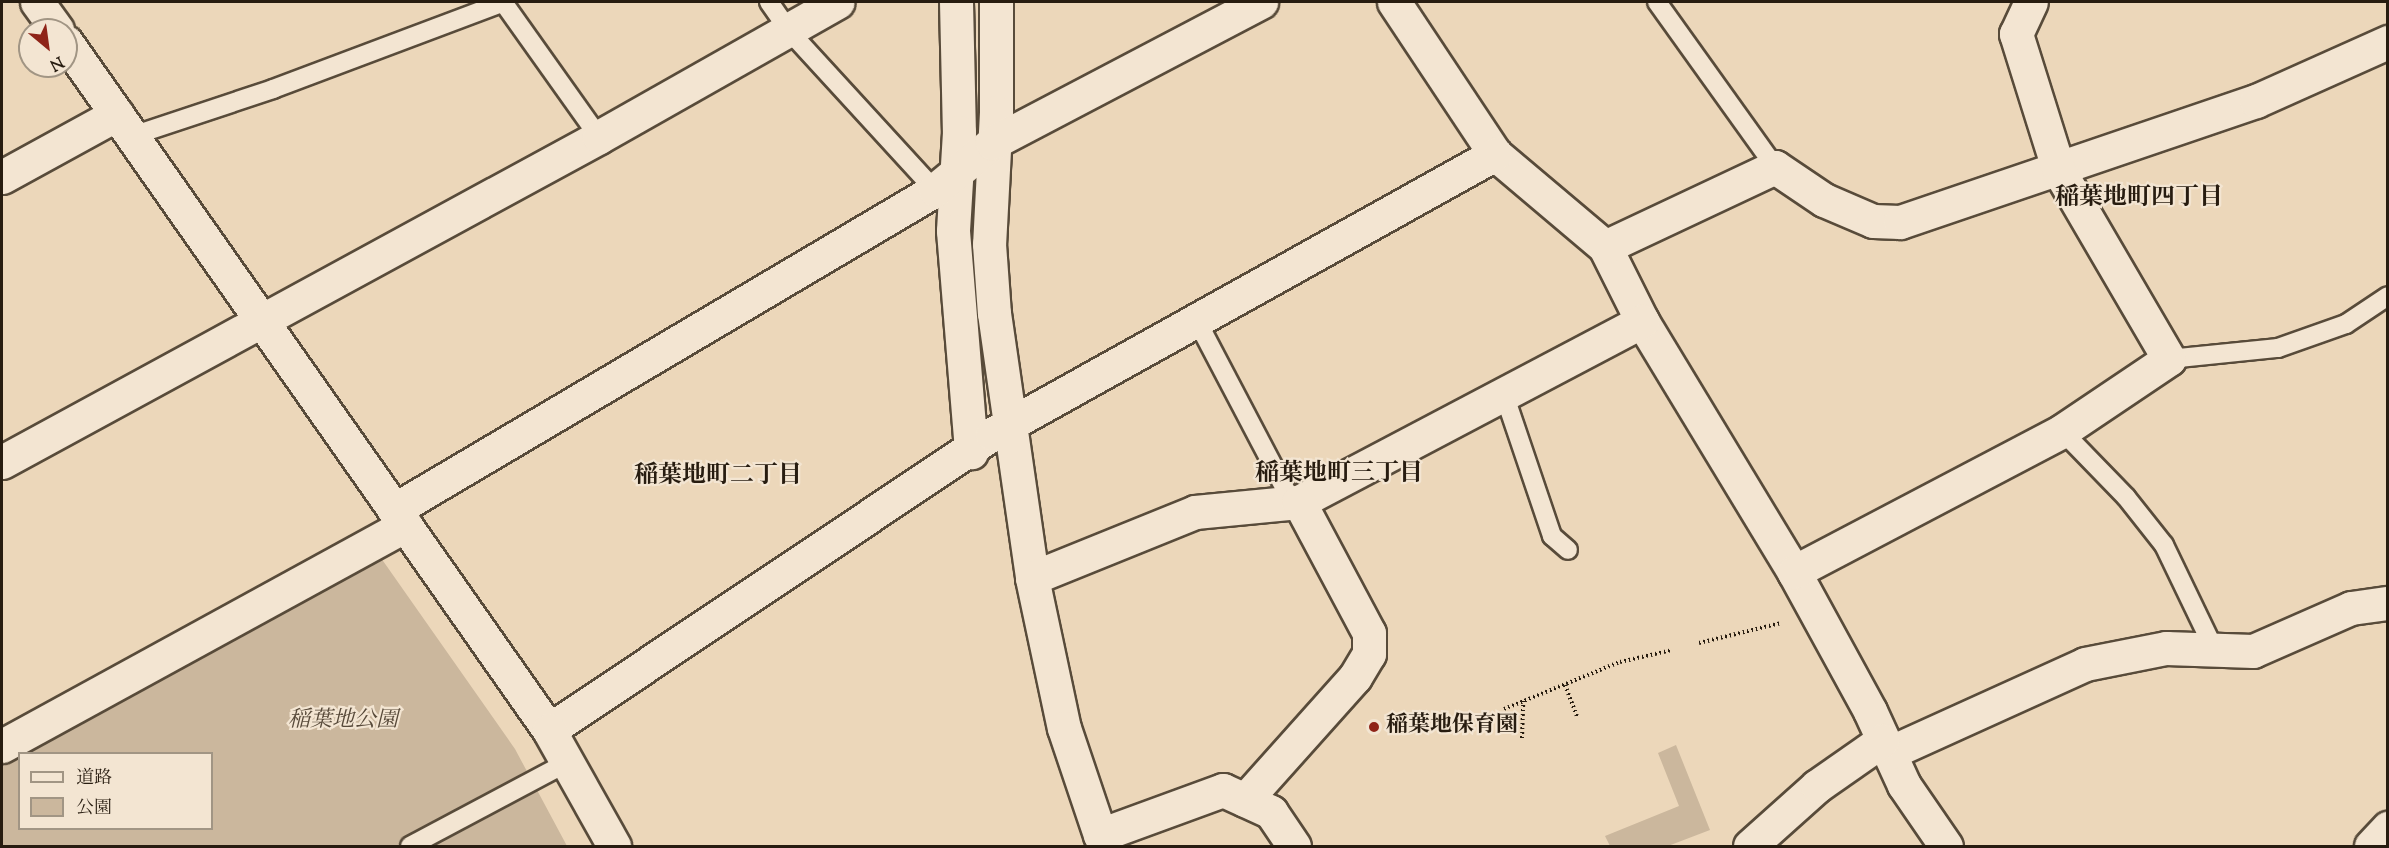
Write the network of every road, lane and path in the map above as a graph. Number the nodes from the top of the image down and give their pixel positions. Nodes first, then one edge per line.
1 (37, 2) edge
2 (504, 2) edge
3 (769, 2) edge
4 (838, 2) edge
5 (956, 2) edge
6 (996, 2) edge
7 (1261, 2) edge
8 (1394, 2) edge
9 (1657, 2) edge
10 (2031, 2) edge
11 (48, 18) edge
12 (790, 32) junction
13 (2388, 42) edge
14 (78, 59) edge
15 (124, 125) junction
16 (599, 137) junction
17 (992, 143) junction
18 (1495, 154) junction
19 (1775, 167) junction
20 (2060, 171) junction
21 (2, 177) edge
22 (945, 183) junction
23 (1605, 247) junction
24 (2388, 296) edge
25 (261, 320) junction
26 (1197, 321) junction
27 (1642, 321) junction
28 (2169, 359) junction
29 (1504, 394) junction
30 (1009, 425) junction
31 (2062, 431) junction
32 (971, 452) junction
33 (2, 462) edge
34 (1296, 502) junction
35 (400, 518) junction
36 (1568, 550) dead end
37 (1794, 572) junction
38 (1032, 578) junction
39 (2388, 603) edge
40 (1815, 610) junction
41 (1699, 643) dead end
42 (1672, 650) dead end
43 (2215, 651) junction
44 (1565, 685) junction
45 (1523, 701) junction
46 (1504, 709) dead end
47 (1577, 717) dead end
48 (549, 730) junction
49 (1522, 738) dead end
50 (2, 746) edge
51 (1886, 747) junction
52 (568, 762) junction
53 (1245, 800) junction
54 (2388, 828) edge
55 (410, 846) edge
56 (614, 846) edge
57 (1294, 846) edge
58 (1749, 846) edge
59 (1946, 846) edge
60 (2371, 846) edge

1 - 11 street
2 - 15 lane
2 - 16 lane
3 - 12 lane
4 - 12 street
5 - 22 street
6 - 17 street
7 - 17 street
8 - 18 street
9 - 19 lane
10 - 20 street
12 - 16 street
12 - 22 lane
13 - 20 street
14 - 15 street
15 - 21 street
15 - 25 street
16 - 25 street
17 - 22 street
17 - 30 street
18 - 23 street
18 - 26 street
19 - 20 street
19 - 23 street
20 - 28 street
22 - 32 street
22 - 35 street
23 - 27 street
24 - 28 lane
25 - 33 street
25 - 35 street
26 - 30 street
26 - 34 lane
27 - 29 street
27 - 37 street
28 - 31 street
29 - 34 street
29 - 36 lane
30 - 32 street
30 - 38 street
31 - 37 street
31 - 43 lane
32 - 48 street
34 - 38 street
34 - 53 street
35 - 48 street
35 - 50 street
37 - 40 street
38 - 53 street
39 - 43 street
40 - 41 path
40 - 51 street
42 - 44 path
43 - 51 street
44 - 45 path
44 - 47 path
45 - 46 path
45 - 49 path
48 - 52 street
51 - 58 street
51 - 59 street
52 - 55 lane
52 - 56 street
53 - 57 street
54 - 60 street

